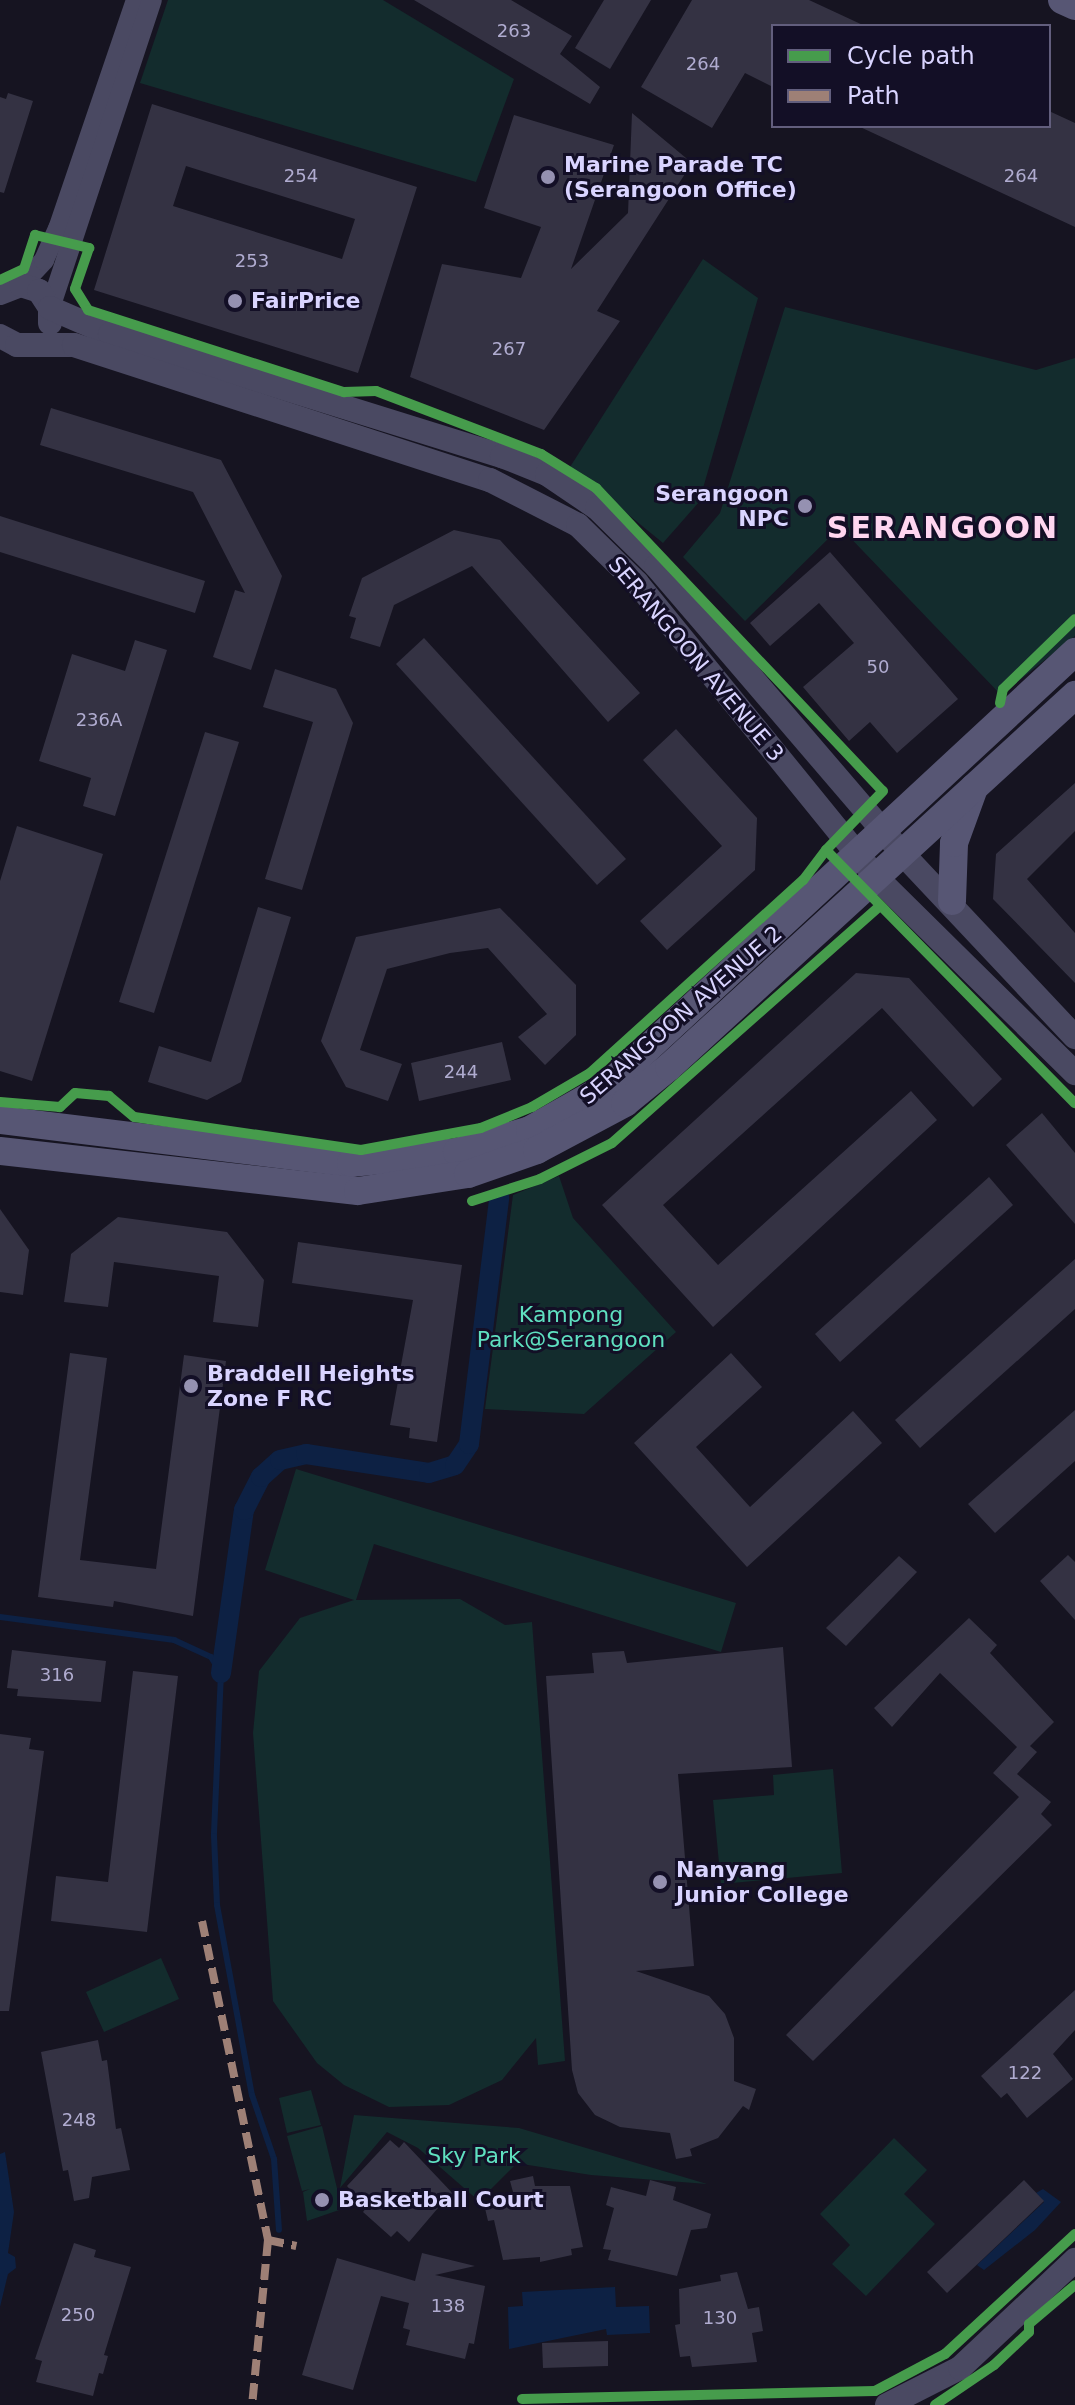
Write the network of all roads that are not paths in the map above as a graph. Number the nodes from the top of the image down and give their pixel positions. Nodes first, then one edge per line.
1 (136, 0) edge
2 (152, 0) edge
3 (1062, 0) edge
4 (1075, 6) edge
5 (67, 259) junction
6 (6, 291) edge
7 (50, 308) junction
8 (79, 323) junction
9 (0, 336) edge
10 (35, 341) junction
11 (1075, 652) edge
12 (1075, 695) edge
13 (1003, 723) junction
14 (1022, 745) junction
15 (976, 784) junction
16 (892, 842) junction
17 (866, 866) junction
18 (952, 901) junction
19 (1075, 1037) edge
20 (1075, 1073) edge
21 (0, 1120) edge
22 (0, 1151) edge
23 (1075, 2260) edge
24 (887, 2405) edge

1 - 6 street
2 - 5 street
3 - 4 main road
5 - 7 street
5 - 8 street
6 - 7 street, SERANGOON AVENUE 3
7 - 8 street, SERANGOON AVENUE 3
7 - 10 street
8 - 16 street, SERANGOON AVENUE 3
9 - 10 street, SERANGOON AVENUE 3
10 - 17 street, SERANGOON AVENUE 3
11 - 13 main road, SERANGOON AVENUE 2
12 - 14 main road, SERANGOON AVENUE 2
13 - 14 main road
13 - 16 main road, SERANGOON AVENUE 2
14 - 15 main road, SERANGOON AVENUE 2
15 - 16 main road, SERANGOON AVENUE 2
15 - 18 main road
16 - 17 main road, SERANGOON AVENUE 2
16 - 18 street, SERANGOON AVENUE 3
17 - 20 street, SERANGOON AVENUE 3
17 - 21 main road, SERANGOON AVENUE 2
17 - 22 main road, SERANGOON AVENUE 2
18 - 19 street, SERANGOON AVENUE 3
23 - 24 street

